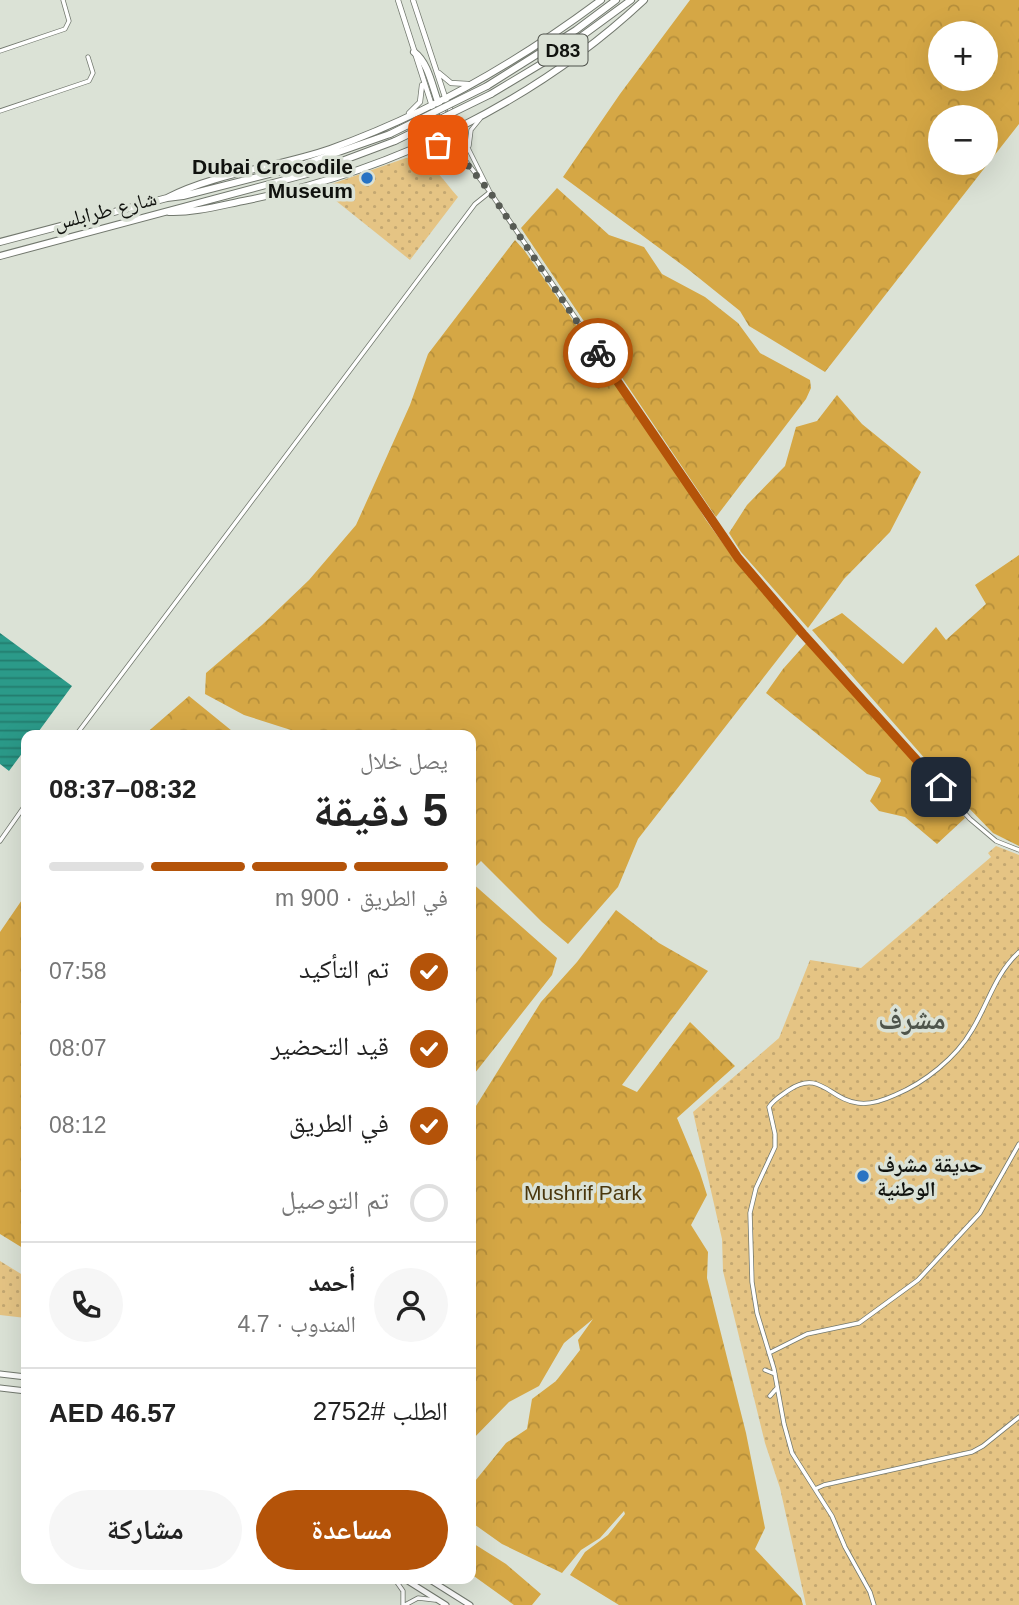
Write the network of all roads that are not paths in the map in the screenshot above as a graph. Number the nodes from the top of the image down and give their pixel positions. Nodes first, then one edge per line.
1 (63, 0) edge
2 (398, 0) edge
3 (414, 0) edge
4 (601, 0) edge
5 (616, 0) edge
6 (631, 0) edge
7 (644, 0) edge
8 (0, 51) edge
9 (414, 52) junction
10 (88, 57) dead end
11 (436, 70) junction
12 (422, 77) junction
13 (477, 82) junction
14 (443, 101) junction
15 (432, 106) junction
16 (0, 111) edge
17 (487, 113) junction
18 (399, 120) junction
19 (457, 127) junction
20 (444, 133) junction
21 (414, 148) junction
22 (470, 152) junction
23 (461, 157) junction
24 (490, 192) junction
25 (167, 198) junction
26 (169, 212) junction
27 (0, 242) edge
28 (0, 256) edge
29 (80, 730) edge
30 (21, 811) edge
31 (0, 841) edge
32 (1019, 850) edge
33 (1019, 952) edge
34 (1019, 1144) edge
35 (769, 1353) junction
36 (765, 1370) dead end
37 (0, 1374) edge
38 (775, 1374) junction
39 (21, 1376) edge
40 (0, 1388) edge
41 (777, 1388) junction
42 (21, 1390) edge
43 (770, 1396) dead end
44 (1019, 1416) edge
45 (815, 1489) junction
46 (398, 1584) edge
47 (413, 1584) edge
48 (436, 1584) edge
49 (443, 1603) edge
50 (404, 1605) edge
51 (470, 1605) edge
52 (874, 1605) edge

1 - 8 street
2 - 9 street
3 - 11 street
4 - 13 highway
5 - 25 highway, شارع طرابلس / D83, bridge
6 - 26 highway, شارع طرابلس / D83, bridge
7 - 17 highway
9 - 12 street
9 - 14 highway
10 - 16 street
11 - 13 street
11 - 14 street
12 - 15 street
12 - 18 street
13 - 14 highway
14 - 15 highway
14 - 19 highway
15 - 18 highway
15 - 20 street
17 - 19 highway
17 - 22 street
18 - 25 highway
19 - 20 highway
19 - 22 street
20 - 21 highway
20 - 23 street
21 - 23 street
21 - 26 highway
22 - 24 street
23 - 24 street
24 - 29 street
24 - 32 street
25 - 27 highway, شارع طرابلس / D83
26 - 28 highway, شارع طرابلس / D83
30 - 31 street
33 - 35 street
34 - 35 street
35 - 38 street
36 - 38 street
37 - 39 highway
38 - 41 street
40 - 42 highway
41 - 43 street
41 - 45 street
44 - 45 street
45 - 52 street
46 - 50 street
47 - 49 highway
48 - 51 highway
49 - 50 street

